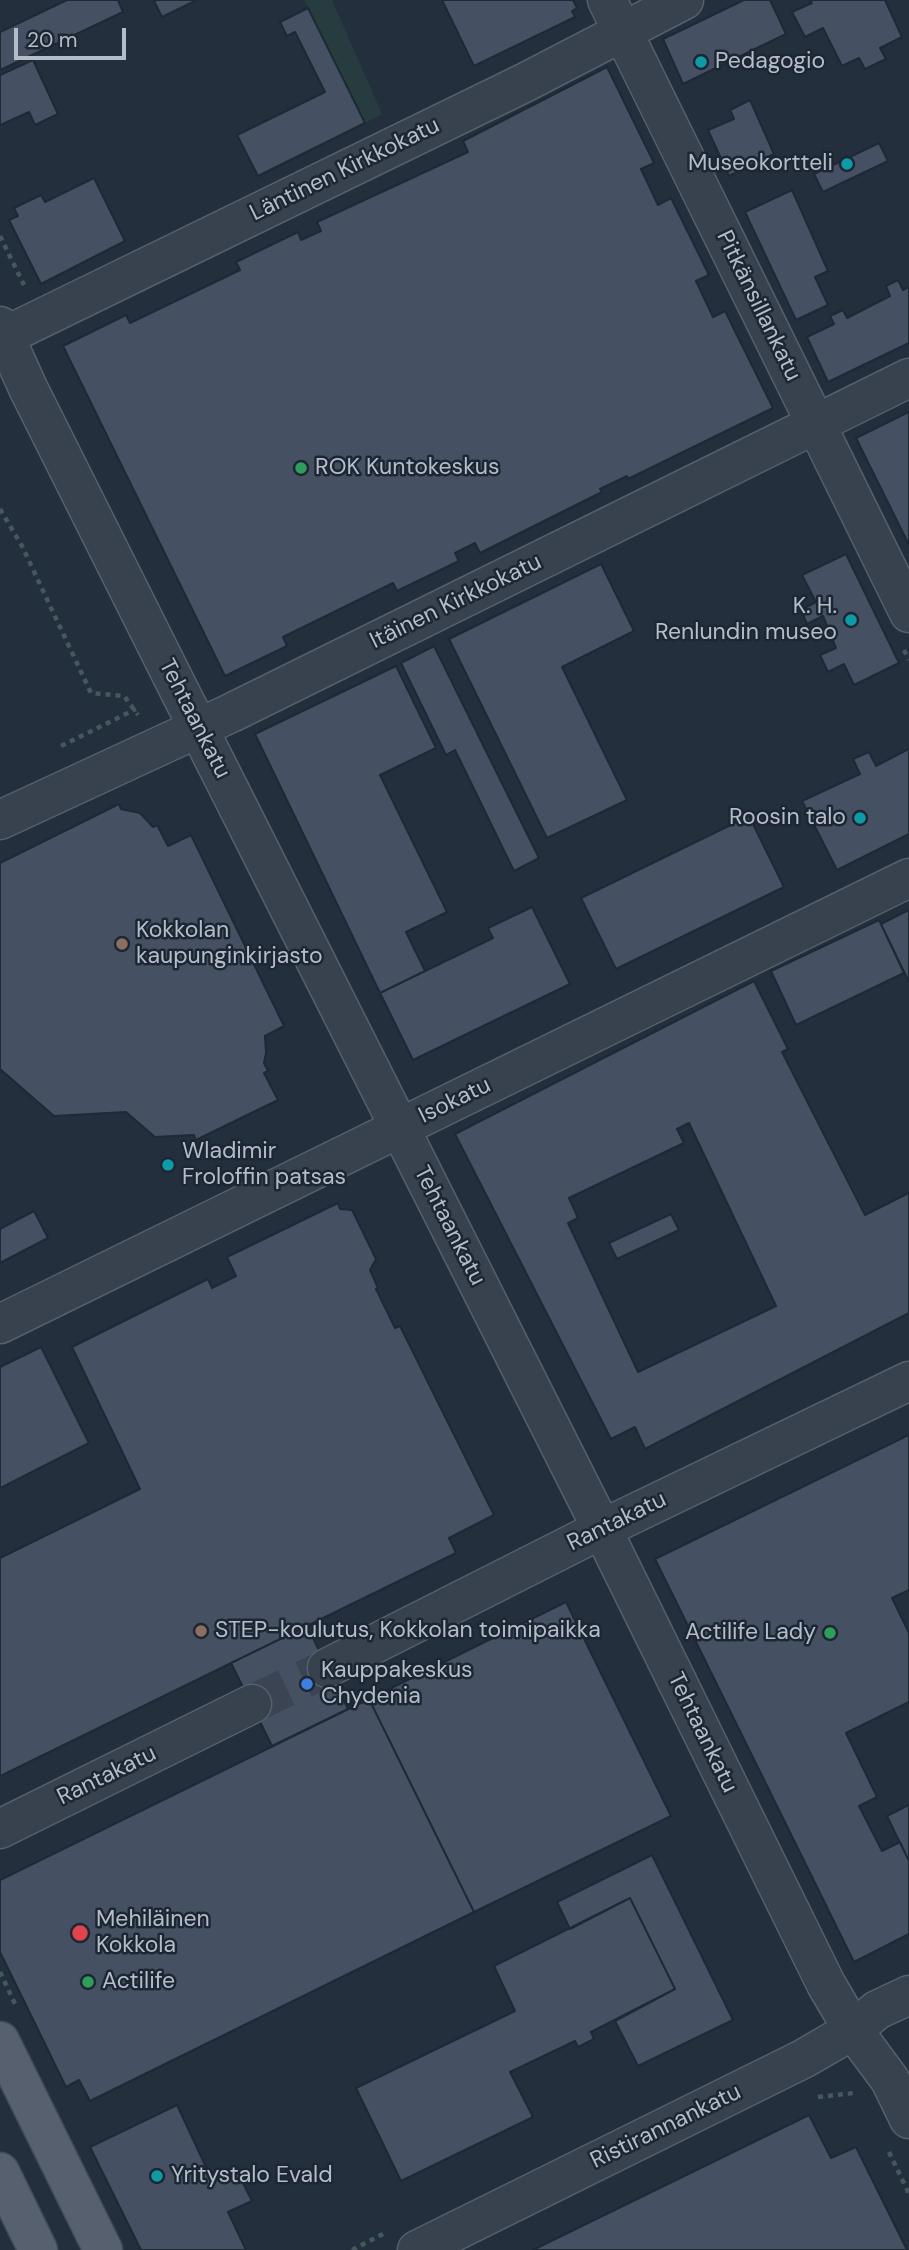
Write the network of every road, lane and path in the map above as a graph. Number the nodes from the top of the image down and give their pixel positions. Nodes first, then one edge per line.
1 (684, 0) edge
2 (615, 16) edge
3 (3, 331) edge
4 (909, 378) edge
5 (816, 424) junction
6 (0, 509) edge
7 (909, 613) edge
8 (136, 709) junction
9 (198, 728) junction
10 (152, 750) junction
11 (49, 752) dead end
12 (0, 820) edge
13 (909, 878) edge
14 (400, 1128) junction
15 (0, 1324) edge
16 (909, 1381) edge
17 (602, 1529) junction
18 (327, 1668) tunnel mouth
19 (252, 1704) tunnel mouth
20 (0, 1829) edge
21 (909, 1995) edge
22 (853, 2030) junction
23 (0, 2041) edge
24 (860, 2093) dead end
25 (807, 2102) dead end
26 (898, 2134) edge
27 (0, 2172) edge
28 (909, 2194) edge
29 (38, 2250) edge
30 (103, 2250) edge
31 (417, 2250) edge

1 - 2 street, Läntinen Kirkkokatu
2 - 3 street, Läntinen Kirkkokatu
2 - 5 street, Pitkänsillankatu
3 - 9 street, Tehtaankatu
4 - 5 street, Itäinen Kirkkokatu
5 - 7 street, Pitkänsillankatu
5 - 9 street, Itäinen Kirkkokatu
6 - 8 path
8 - 10 path
8 - 11 path
9 - 10 street, Itäinen Kirkkokatu
9 - 14 street, Tehtaankatu
10 - 12 street, Itäinen Kirkkokatu
13 - 14 street, Isokatu
14 - 15 street, Isokatu
14 - 17 street, Tehtaankatu
16 - 17 street, Rantakatu
17 - 18 street, Rantakatu
17 - 22 street, Tehtaankatu
19 - 20 street, Rantakatu
21 - 22 street, Ristirannankatu
22 - 26 street, Tehtaankatu
22 - 31 street, Ristirannankatu
23 - 30 main road
24 - 25 path
26 - 28 path
27 - 29 main road

